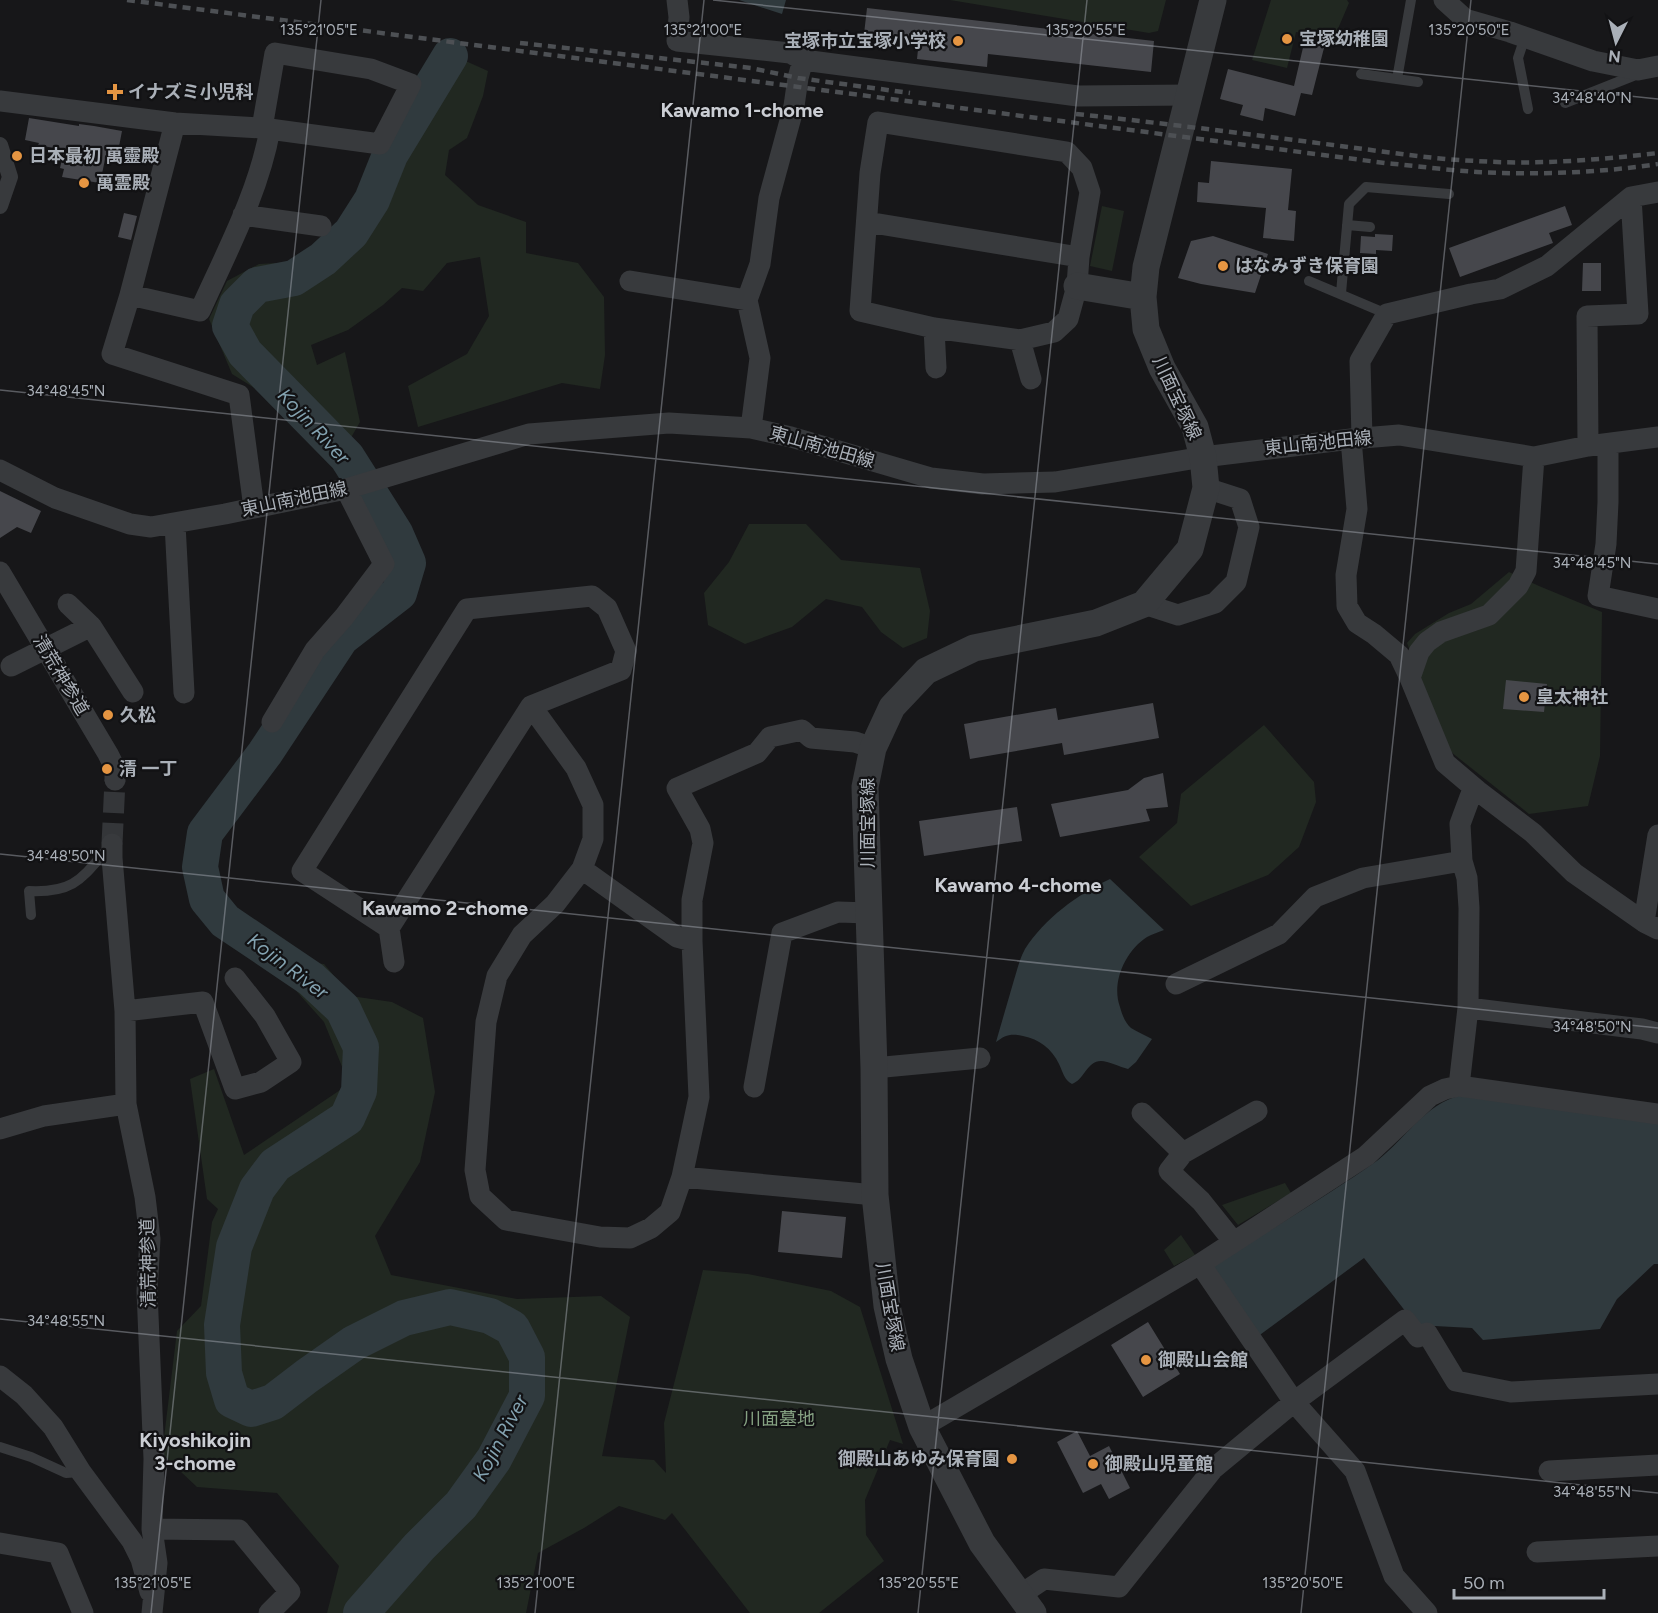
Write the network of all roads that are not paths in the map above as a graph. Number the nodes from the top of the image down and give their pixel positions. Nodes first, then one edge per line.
1 (677, 0) edge
2 (1214, 0) edge
3 (1411, 0) edge
4 (1445, 0) edge
5 (1525, 38) junction
6 (803, 60) junction
7 (1648, 68) edge
8 (1361, 74) dead end
9 (1397, 80) junction
10 (1418, 82) dead end
11 (1190, 95) junction
12 (0, 101) edge
13 (1565, 103) dead end
14 (1528, 109) dead end
15 (175, 123) junction
16 (266, 129) junction
17 (0, 146) edge
18 (3, 183) edge
19 (1658, 192) edge
20 (1449, 194) dead end
21 (1631, 197) junction
22 (0, 206) edge
23 (243, 215) junction
24 (867, 222) junction
25 (1347, 225) junction
26 (321, 226) dead end
27 (1370, 226) dead end
28 (1078, 257) junction
29 (630, 281) dead end
30 (1309, 281) dead end
31 (1077, 286) junction
32 (1341, 293) junction
33 (130, 295) junction
34 (1143, 297) junction
35 (747, 300) junction
36 (1387, 314) junction
37 (934, 328) junction
38 (1020, 340) junction
39 (936, 368) dead end
40 (1031, 379) dead end
41 (751, 428) junction
42 (1658, 437) edge
43 (1356, 439) junction
44 (1598, 445) junction
45 (1203, 457) junction
46 (1534, 457) junction
47 (0, 470) edge
48 (350, 488) junction
49 (1206, 488) junction
50 (254, 508) junction
51 (175, 524) junction
52 (0, 572) edge
53 (68, 604) dead end
54 (1144, 604) junction
55 (1658, 609) edge
56 (91, 626) junction
57 (45, 649) junction
58 (11, 666) dead end
59 (1410, 678) junction
60 (133, 692) dead end
61 (183, 693) dead end
62 (531, 706) junction
63 (272, 722) dead end
64 (873, 748) junction
65 (115, 780) tunnel mouth
66 (1478, 791) junction
67 (1658, 835) edge
68 (112, 844) joint
69 (1462, 861) junction
70 (582, 869) junction
71 (869, 914) junction
72 (31, 915) dead end
73 (1651, 926) edge
74 (389, 928) junction
75 (692, 941) junction
76 (394, 962) dead end
77 (235, 978) dead end
78 (1176, 984) dead end
79 (1467, 1008) junction
80 (125, 1011) junction
81 (1658, 1033) edge
82 (980, 1058) dead end
83 (874, 1068) junction
84 (1459, 1086) junction
85 (754, 1087) dead end
86 (126, 1104) junction
87 (1257, 1111) dead end
88 (1142, 1113) dead end
89 (1658, 1114) edge
90 (0, 1129) edge
91 (1183, 1153) junction
92 (682, 1176) junction
93 (875, 1196) junction
94 (1233, 1241) junction
95 (1200, 1264) junction
96 (0, 1376) edge
97 (1658, 1384) edge
98 (1294, 1402) junction
99 (922, 1427) junction
100 (0, 1447) edge
101 (1658, 1465) edge
102 (1548, 1471) dead end
103 (81, 1472) junction
104 (152, 1529) junction
105 (0, 1544) edge
106 (1658, 1546) edge
107 (1537, 1552) dead end
108 (1026, 1604) edge
109 (153, 1608) edge
110 (83, 1613) edge
111 (269, 1613) edge
112 (1427, 1613) edge

1 - 6 street
2 - 11 street, 川面宝塚線
3 - 9 lane
4 - 5 street
5 - 7 street
5 - 14 lane
6 - 11 street
6 - 35 street
7 - 13 lane
8 - 9 lane
9 - 10 lane
11 - 34 street, 川面宝塚線
12 - 15 street
15 - 16 street
15 - 33 street
16 - 16 street
16 - 23 street
17 - 18 street
18 - 22 street
19 - 21 street
20 - 25 lane
21 - 36 street
21 - 44 street
23 - 26 street
23 - 33 street
24 - 28 street
24 - 28 street
24 - 37 street
25 - 27 lane
25 - 32 lane
28 - 31 street
29 - 35 street
30 - 32 lane
31 - 34 street
31 - 38 street
32 - 36 lane
33 - 50 street
34 - 45 street, 川面宝塚線
35 - 41 street
36 - 43 street
37 - 38 street
37 - 39 street
38 - 40 street
41 - 45 street, 東山南池田線
41 - 48 street, 東山南池田線
42 - 44 street, 東山南池田線
43 - 45 street, 東山南池田線
43 - 46 street, 東山南池田線
43 - 59 street
44 - 46 street, 東山南池田線
44 - 55 street
45 - 49 street, 川面宝塚線
46 - 59 street
47 - 51 street, 東山南池田線
48 - 50 street, 東山南池田線
48 - 63 street
49 - 54 street, 川面宝塚線
49 - 54 street
50 - 51 street, 東山南池田線
51 - 61 street
52 - 57 street, 清荒神参道
53 - 56 street
54 - 64 street, 川面宝塚線
56 - 57 street
56 - 60 street
57 - 58 street
57 - 65 street, 清荒神参道
59 - 66 street
62 - 70 street
62 - 74 street
62 - 74 street
64 - 71 street, 川面宝塚線
64 - 75 street
66 - 69 street
66 - 73 street
67 - 73 street
68 - 72 lane
68 - 80 street, 清荒神参道
69 - 78 street
69 - 79 street
70 - 75 street
70 - 92 street
71 - 83 street, 川面宝塚線
71 - 85 street
74 - 76 street
75 - 92 street
77 - 80 street
79 - 81 street
79 - 84 street
80 - 86 street, 清荒神参道
82 - 83 street
83 - 93 street, 川面宝塚線
84 - 89 street
84 - 94 street
86 - 90 street
86 - 104 street, 清荒神参道
87 - 91 street
88 - 91 street
91 - 94 street
92 - 93 street
93 - 99 street, 川面宝塚線
94 - 95 street
95 - 98 street
95 - 99 street
96 - 103 street
97 - 98 street
98 - 108 street
98 - 112 street
99 - 108 street, 川面宝塚線
100 - 103 lane
101 - 102 street
103 - 109 street
104 - 109 street, 清荒神参道
104 - 111 street
105 - 110 street
106 - 107 street

